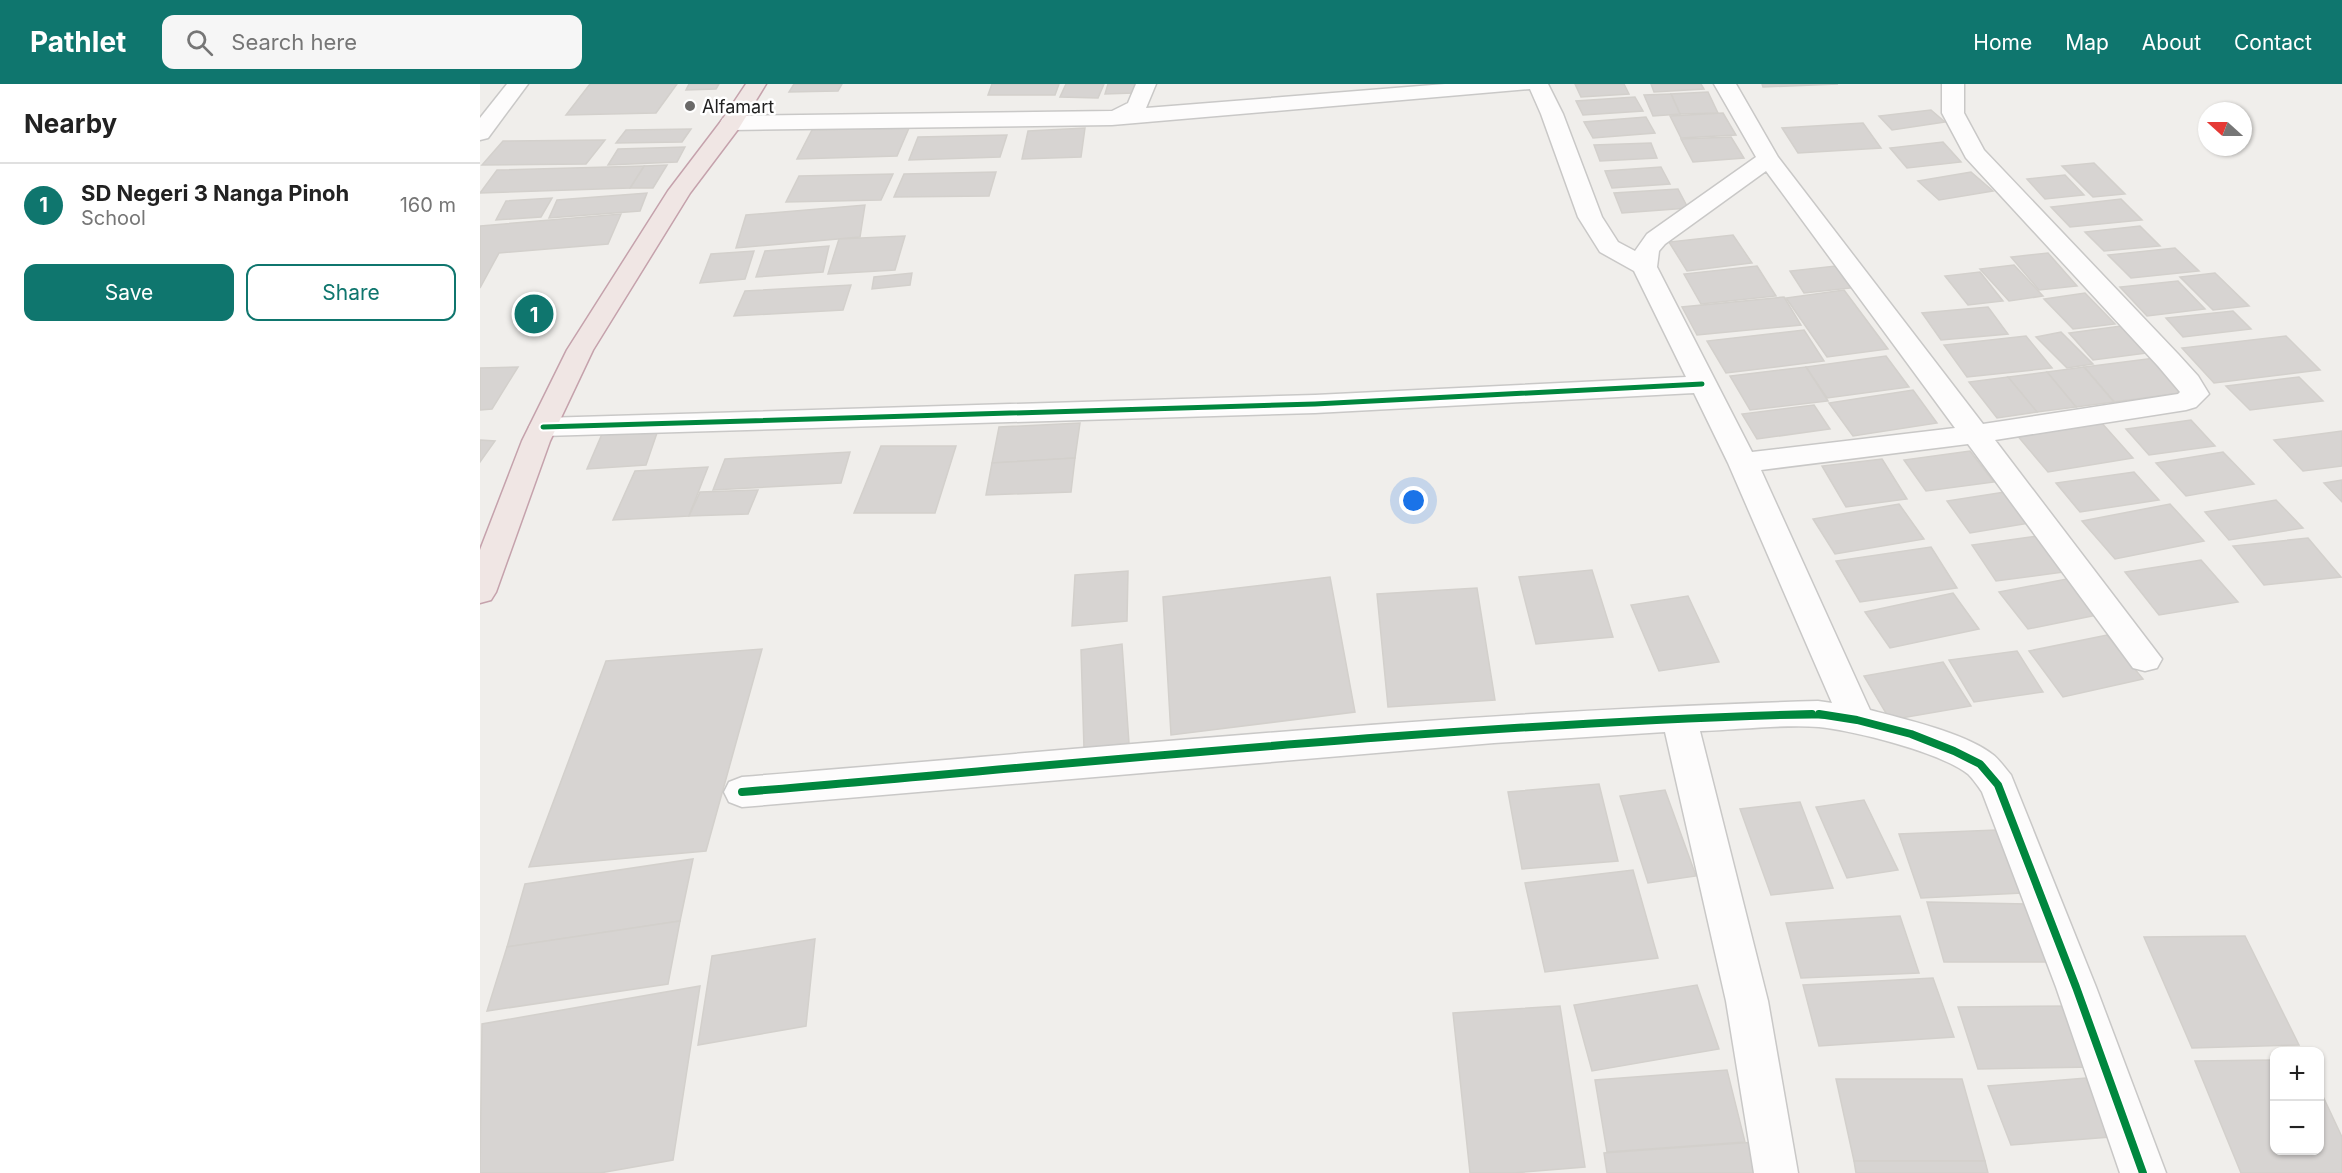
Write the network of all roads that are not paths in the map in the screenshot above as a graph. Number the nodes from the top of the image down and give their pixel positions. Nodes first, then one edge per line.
1 (518, 84) edge
2 (756, 84) edge
3 (1146, 84) edge
4 (1524, 84) edge
5 (1538, 84) edge
6 (1725, 84) edge
7 (1953, 84) edge
8 (1125, 116) junction
9 (731, 123) junction
10 (480, 134) edge
11 (1768, 159) junction
12 (1644, 267) junction
13 (1702, 384) junction
14 (543, 427) junction
15 (1977, 434) junction
16 (1743, 463) junction
17 (480, 592) edge
18 (2145, 659) dead end
19 (1679, 718) junction
20 (1857, 720) junction
21 (742, 792) dead end
22 (1776, 1173) edge
23 (2143, 1173) edge

1 - 10 street
2 - 9 highway
3 - 8 street
4 - 8 street
5 - 12 street
6 - 11 street
7 - 15 street
8 - 9 street
9 - 14 highway
11 - 12 street
11 - 15 street
12 - 13 street
13 - 14 street
13 - 16 street
14 - 17 highway
15 - 16 street
15 - 18 street
16 - 20 street
19 - 20 street
19 - 21 street
19 - 22 street
20 - 23 street

